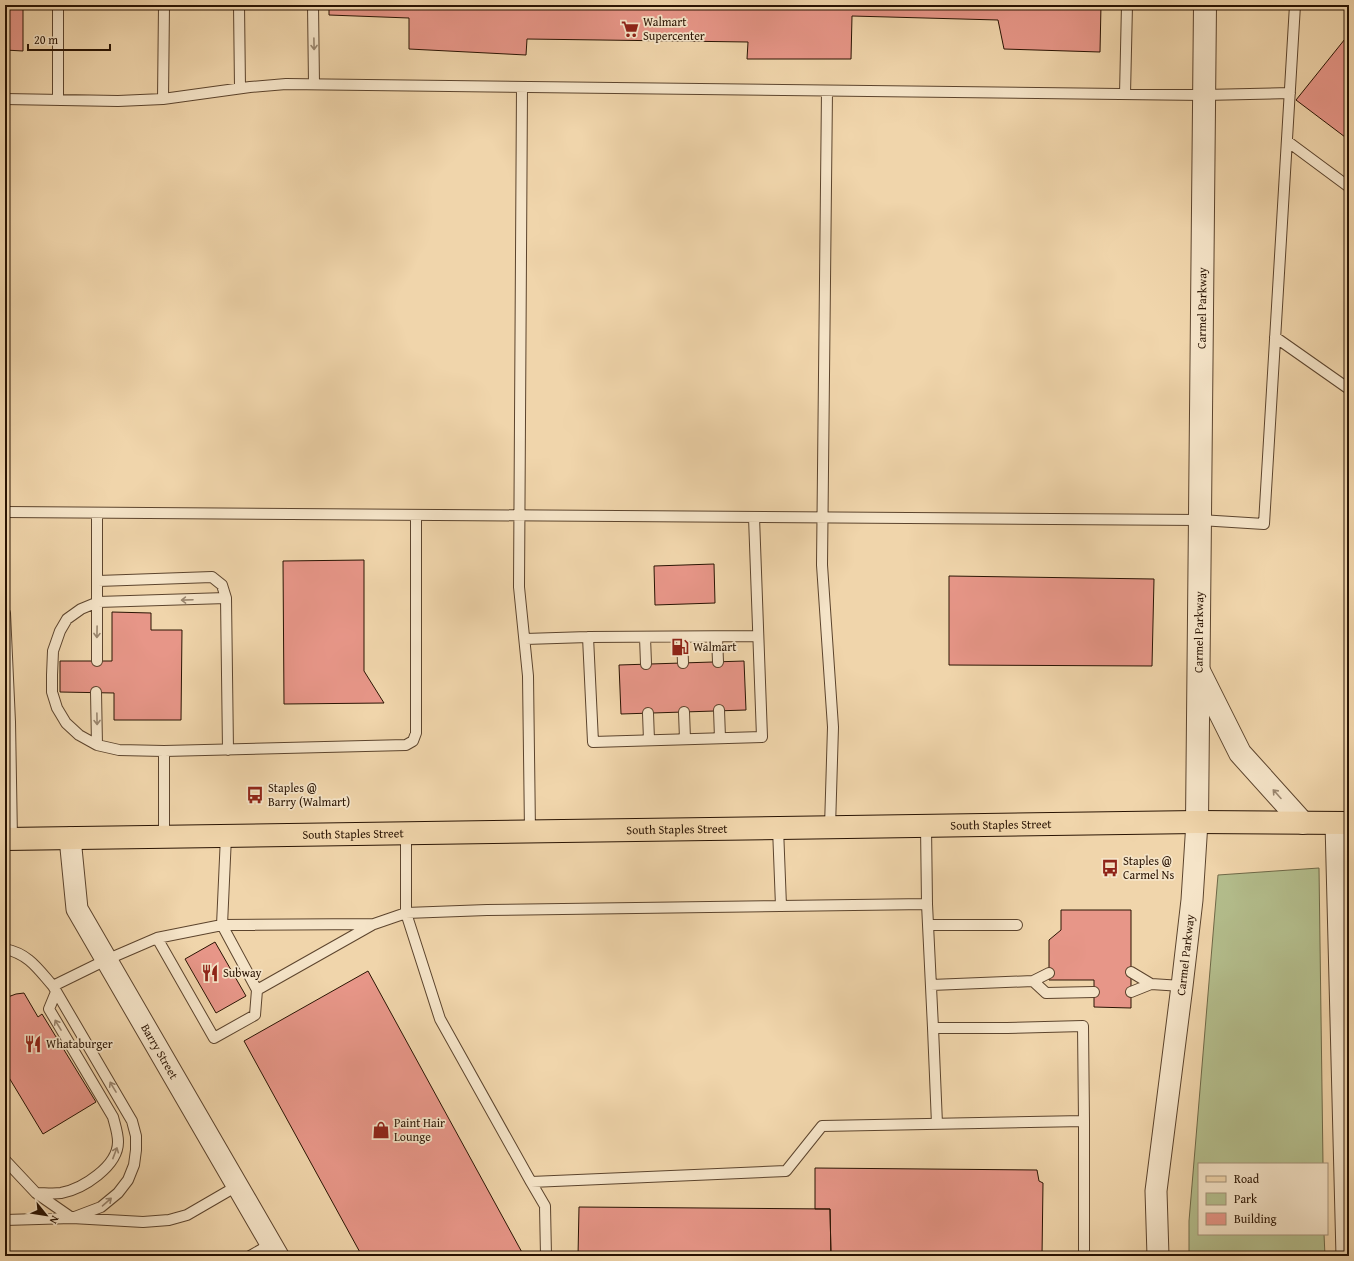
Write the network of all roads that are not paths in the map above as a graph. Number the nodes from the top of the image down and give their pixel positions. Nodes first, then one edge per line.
1 (58, 5) edge
2 (164, 5) edge
3 (239, 5) edge
4 (313, 5) edge
5 (1127, 5) edge
6 (1205, 5) edge
7 (1295, 5) edge
8 (314, 84) junction
9 (522, 87) junction
10 (240, 88) junction
11 (826, 91) junction
12 (1290, 93) junction
13 (1125, 94) junction
14 (1204, 96) junction
15 (5, 98) edge
16 (164, 99) junction
17 (58, 100) junction
18 (1287, 141) junction
19 (1349, 187) edge
20 (1275, 337) junction
21 (1349, 389) edge
22 (5, 512) edge
23 (97, 513) junction
24 (416, 515) junction
25 (519, 516) junction
26 (754, 517) junction
27 (822, 518) junction
28 (1200, 520) junction
29 (98, 581) junction
30 (226, 598) junction
31 (98, 602) junction
32 (5, 613) edge
33 (758, 636) junction
34 (588, 637) junction
35 (645, 637) junction
36 (682, 637) junction
37 (717, 637) junction
38 (525, 638) junction
39 (97, 661) dead end
40 (718, 662) dead end
41 (683, 663) dead end
42 (646, 664) dead end
43 (1198, 669) junction
44 (96, 692) dead end
45 (719, 710) dead end
46 (684, 712) dead end
47 (648, 713) dead end
48 (720, 738) junction
49 (685, 739) junction
50 (649, 740) junction
51 (97, 745) junction
52 (228, 750) junction
53 (164, 751) junction
54 (1196, 822) junction
55 (1302, 823) junction
56 (1343, 823) edge
57 (926, 826) junction
58 (830, 827) junction
59 (778, 828) junction
60 (530, 831) junction
61 (406, 834) junction
62 (164, 836) junction
63 (226, 836) junction
64 (70, 838) junction
65 (8, 839) edge
66 (927, 904) junction
67 (780, 906) junction
68 (406, 913) junction
69 (374, 924) junction
70 (222, 925) junction
71 (928, 925) junction
72 (1017, 925) dead end
73 (157, 938) junction
74 (5, 949) edge
75 (106, 960) junction
76 (1131, 972) dead end
77 (1049, 973) dead end
78 (1033, 981) junction
79 (1151, 984) junction
80 (931, 985) junction
81 (1182, 986) junction
82 (54, 989) junction
83 (257, 990) junction
84 (1094, 992) dead end
85 (1131, 992) dead end
86 (933, 1028) junction
87 (1084, 1121) junction
88 (937, 1124) junction
89 (5, 1160) edge
90 (531, 1182) junction
91 (237, 1186) junction
92 (36, 1193) junction
93 (72, 1218) junction
94 (5, 1220) edge
95 (274, 1250) edge
96 (250, 1256) edge
97 (546, 1256) edge
98 (1084, 1256) edge
99 (1158, 1256) edge
100 (1347, 1256) edge

1 - 17 lane
2 - 16 lane
3 - 10 lane
4 -> 8 lane
5 - 13 lane
6 - 14 street, Carmel Parkway
7 - 12 lane
8 - 9 lane
8 - 10 lane
9 - 11 lane
9 - 25 lane
10 - 16 lane
11 - 13 lane
11 - 27 lane
12 - 14 lane
12 - 18 lane
13 - 14 lane
14 - 28 street, Carmel Parkway
15 - 17 lane
16 - 17 lane
18 - 19 lane
18 - 20 lane
20 - 21 lane
20 - 28 lane
22 - 23 lane
23 - 24 lane
23 - 29 lane
24 - 25 lane
24 - 52 lane
25 - 26 lane
25 - 38 lane
26 - 27 lane
26 - 33 lane
27 - 28 lane
27 - 58 lane
28 - 43 street, Carmel Parkway
29 - 30 lane
29 - 31 lane
30 -> 31 lane
30 - 52 lane
31 -> 39 lane
31 - 51 lane
32 - 65 lane
33 - 37 lane
33 - 48 lane
34 - 35 lane
34 - 38 lane
34 - 50 lane
35 - 36 lane
35 - 42 lane
36 - 37 lane
36 - 41 lane
37 - 40 lane
38 - 60 lane
43 - 54 street, Carmel Parkway
55 -> 43 street
44 -> 51 lane
45 - 48 lane
46 - 49 lane
47 - 50 lane
48 - 49 lane
49 - 50 lane
51 - 53 lane
52 - 53 lane
53 - 62 lane
54 - 55 main road, South Staples Street
54 - 57 main road, South Staples Street
54 - 81 street, Carmel Parkway
55 - 56 main road, South Staples Street
56 - 100 street
57 - 58 main road, South Staples Street
57 - 66 lane
58 - 59 main road, South Staples Street
59 - 60 main road, South Staples Street
59 - 67 lane
60 - 61 main road, South Staples Street
61 - 63 main road, South Staples Street
61 - 68 lane
62 - 63 main road, South Staples Street
62 - 64 main road, South Staples Street
63 - 70 lane
64 - 65 main road, South Staples Street
64 - 75 street, Barry Street
66 - 67 lane
66 - 71 lane
67 - 68 lane
68 - 69 lane
68 - 90 lane
69 - 70 lane
69 - 83 lane
70 - 73 lane
70 - 83 lane
71 - 72 lane
71 - 80 lane
73 - 75 lane
73 - 83 lane
74 - 82 lane
75 - 82 lane
75 - 91 street, Barry Street
76 - 79 lane
77 - 78 lane
78 - 80 lane
78 - 84 lane
79 - 81 lane
79 - 85 lane
80 - 86 lane
81 - 99 street, Carmel Parkway
92 -> 82 lane
93 -> 82 lane
86 - 87 lane
86 - 88 lane
87 - 88 lane
87 - 98 lane
88 - 90 lane
89 - 92 lane
90 - 97 lane
91 - 93 lane
91 - 95 street, Barry Street
92 - 93 lane
93 - 94 lane
95 - 96 lane

